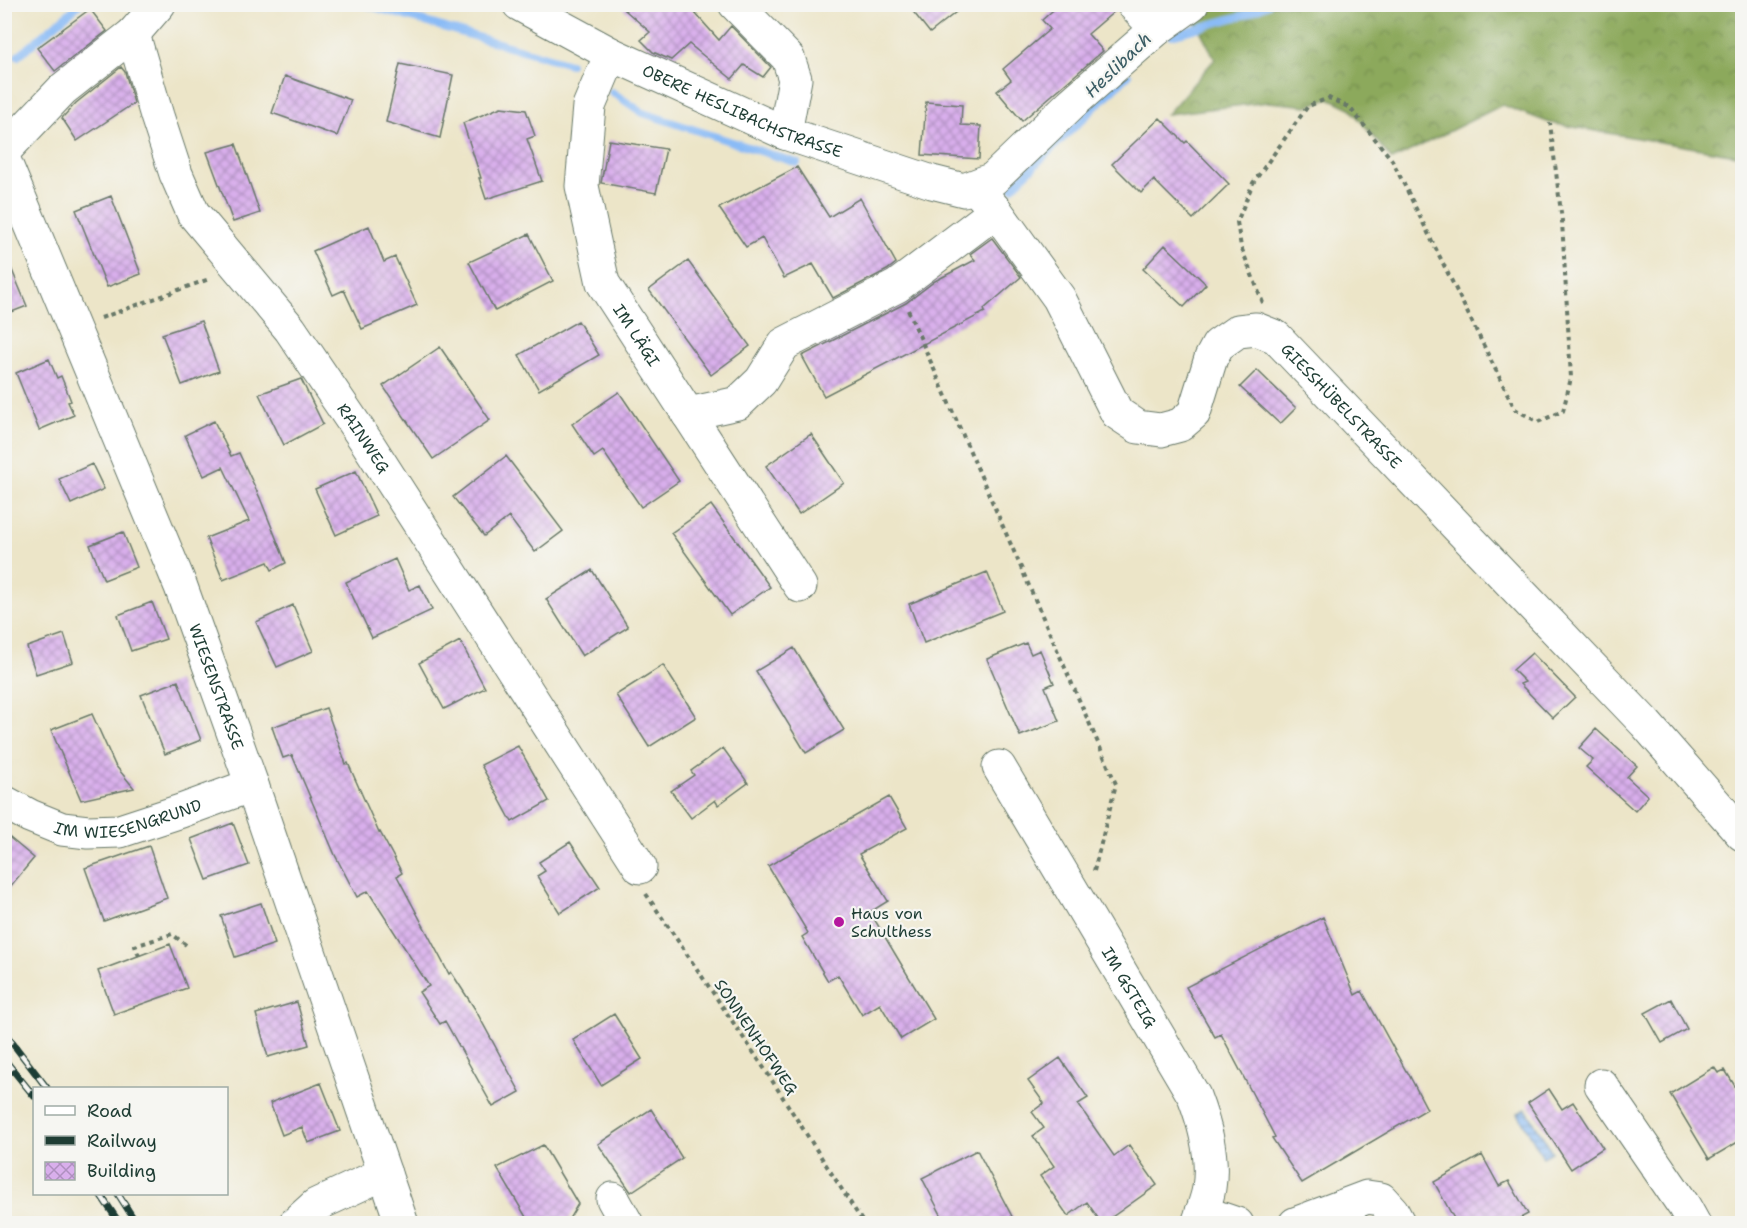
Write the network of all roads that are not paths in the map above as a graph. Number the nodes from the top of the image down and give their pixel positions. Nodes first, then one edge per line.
1 (159, 4) edge
2 (519, 4) edge
3 (735, 4) edge
4 (1133, 4) edge
5 (1192, 4) edge
6 (1157, 29) junction
7 (133, 34) junction
8 (611, 54) junction
9 (785, 133) junction
10 (4, 151) edge
11 (4, 160) edge
12 (975, 187) junction
13 (996, 211) junction
14 (688, 414) junction
15 (800, 586) dead end
16 (999, 767) dead end
17 (252, 785) junction
18 (4, 802) edge
19 (1743, 834) edge
20 (640, 867) road end
21 (1601, 1085) dead end
22 (385, 1174) junction
23 (1200, 1218) edge
24 (295, 1224) edge
25 (402, 1224) edge
26 (1237, 1224) edge
27 (1295, 1224) edge
28 (1399, 1224) edge
29 (1694, 1224) edge

1 - 7 street
2 - 8 street, OBERE HESLIBACHSTRASSE
3 - 9 street
4 - 6 street
5 - 6 street
6 - 12 street
7 - 10 street
7 - 20 street, RAINWEG
8 - 9 street, OBERE HESLIBACHSTRASSE
8 - 14 street, IM LÄGI
9 - 12 street, OBERE HESLIBACHSTRASSE
11 - 17 street, WIESENSTRASSE
12 - 13 street, GIESSHÜBELSTRASSE
13 - 14 street
13 - 19 street, GIESSHÜBELSTRASSE
14 - 15 street, IM LÄGI
16 - 23 street, IM GSTEIG
17 - 18 street, IM WIESENGRUND
17 - 22 street, WIESENSTRASSE
21 - 29 street
22 - 24 street
22 - 25 street, WIESENSTRASSE
23 - 26 street
27 - 28 street

